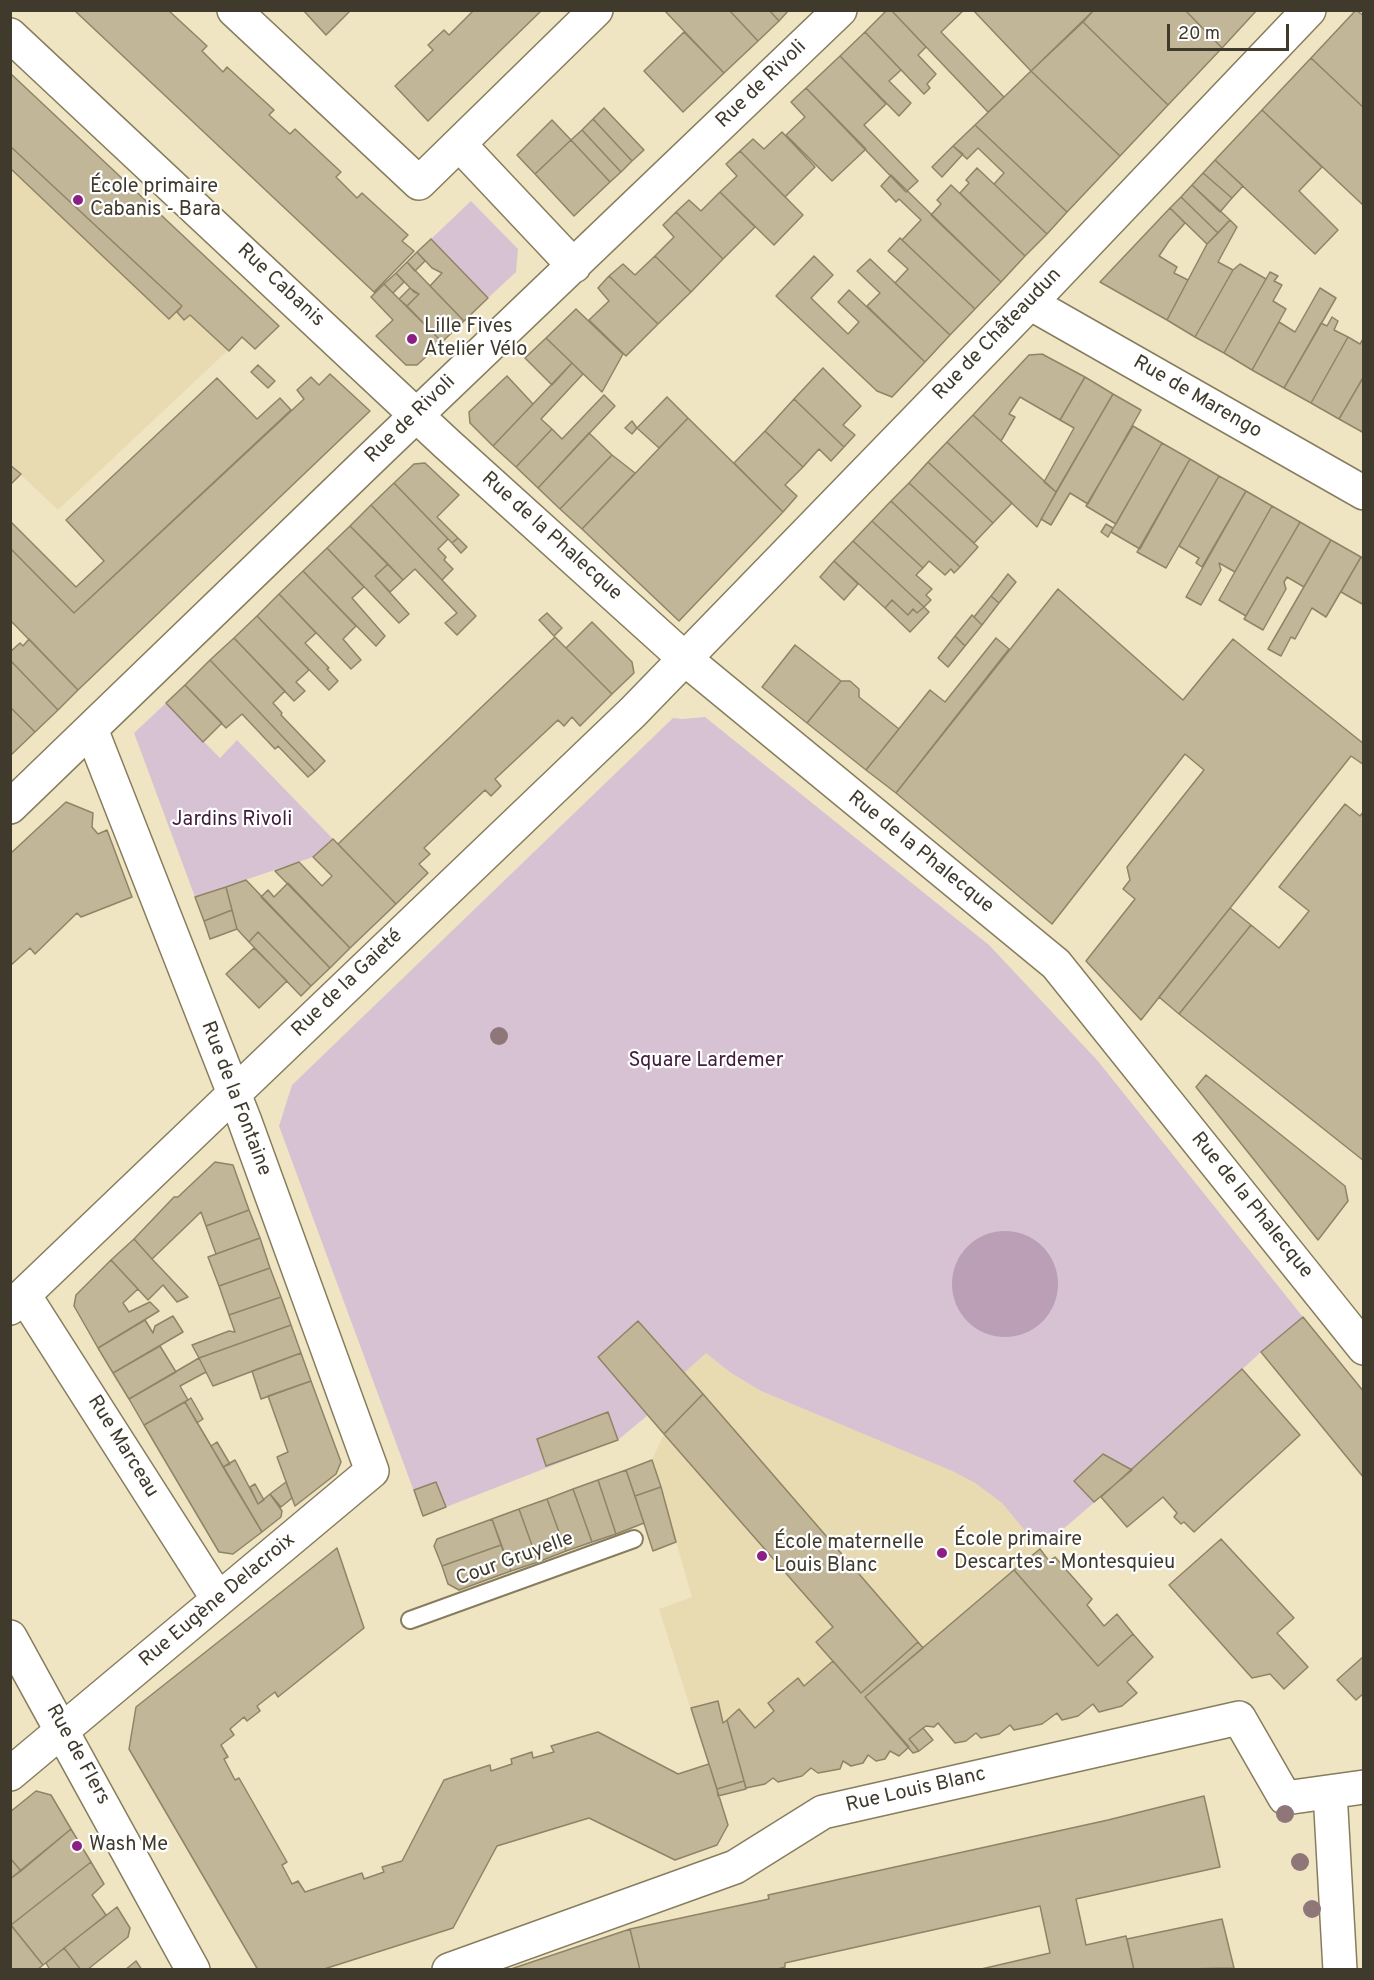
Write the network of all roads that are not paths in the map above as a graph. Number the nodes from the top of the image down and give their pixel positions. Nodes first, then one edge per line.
1 (234, 10) edge
2 (596, 10) edge
3 (840, 10) edge
4 (1309, 10) edge
5 (10, 35) edge
6 (459, 144) junction
7 (574, 266) junction
8 (1030, 303) junction
9 (418, 414) junction
10 (1364, 493) edge
11 (684, 658) junction
12 (91, 729) junction
13 (10, 807) edge
14 (235, 1094) junction
15 (17, 1301) edge
16 (1364, 1348) edge
17 (372, 1471) joint
18 (634, 1539) dead end
19 (218, 1599) junction
20 (410, 1620) dead end
21 (10, 1637) edge
22 (63, 1730) junction
23 (10, 1774) edge
24 (1364, 1787) edge
25 (1329, 1792) junction
26 (193, 1970) edge
27 (448, 1970) edge
28 (1340, 1970) edge

1 - 6 street
2 - 6 street
3 - 7 street, Rue de Rivoli
4 - 8 street, Rue de Châteaudun
5 - 9 street, Rue Cabanis
6 - 7 street
7 - 9 street, Rue de Rivoli
8 - 10 street, Rue de Marengo
8 - 11 street, Rue de Châteaudun
9 - 11 street, Rue de la Phalecque
9 - 12 street, Rue de Rivoli
11 - 14 street, Rue de la Gaieté
11 - 16 street, Rue de la Phalecque
12 - 13 street, Rue de Rivoli
12 - 14 street, Rue de la Fontaine
14 - 15 street, Rue de la Gaieté
14 - 17 street, Rue de la Fontaine
15 - 19 street, Rue Marceau
17 - 19 street, Rue Eugène Delacroix
18 - 20 lane, Cour Gruyelle
19 - 22 street, Rue Eugène Delacroix
21 - 22 street, Rue de Flers
22 - 23 street, Rue Eugène Delacroix
22 - 26 street, Rue de Flers
24 - 25 street, Rue Louis Blanc
25 - 27 street, Rue Louis Blanc
25 - 28 street

